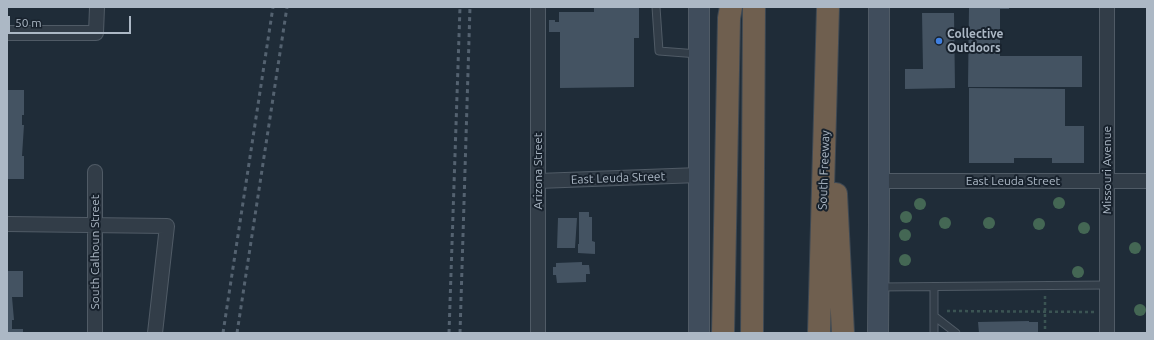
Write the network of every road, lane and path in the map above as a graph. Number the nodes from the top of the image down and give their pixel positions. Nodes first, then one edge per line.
1 (97, 7) edge
2 (656, 7) edge
3 (698, 7) edge
4 (731, 7) edge
5 (754, 7) edge
6 (879, 7) edge
7 (1107, 7) edge
8 (538, 9) dead end
9 (828, 17) edge
10 (7, 33) edge
11 (699, 54) junction
12 (94, 172) dead end
13 (699, 175) junction
14 (538, 181) junction
15 (880, 181) junction
16 (1107, 181) junction
17 (1147, 181) edge
18 (7, 224) edge
19 (96, 225) junction
20 (1045, 285) junction
21 (1107, 285) junction
22 (934, 286) junction
23 (879, 287) junction
24 (1045, 312) junction
25 (1107, 312) junction
26 (934, 314) junction
27 (95, 333) edge
28 (155, 333) edge
29 (538, 333) edge
30 (699, 333) edge
31 (723, 333) edge
32 (752, 333) edge
33 (819, 333) edge
34 (843, 333) edge
35 (878, 333) edge
36 (934, 333) edge
37 (956, 333) edge
38 (1045, 333) edge
39 (1107, 333) edge

1 - 10 street
2 - 11 lane
3 - 11 main road
4 - 31 highway
5 - 32 highway
6 - 15 main road
7 - 16 street, Missouri Avenue
8 - 14 street, Arizona Street
9 - 33 highway, South Freeway
9 - 34 highway
11 - 13 main road
12 - 19 street, South Calhoun Street
13 - 14 street, East Leuda Street
13 - 30 main road
14 - 29 street, Arizona Street
15 - 16 street, East Leuda Street
15 - 23 main road
16 - 17 street, East Leuda Street
16 - 21 street, Missouri Avenue
18 - 19 street
19 - 27 street, South Calhoun Street
19 - 28 street
20 - 21 lane
20 - 22 lane
20 - 24 path
21 - 25 street, Missouri Avenue
22 - 23 lane
22 - 26 lane
23 - 35 main road
24 - 25 path
24 - 26 path
24 - 38 path
25 - 39 street, Missouri Avenue
26 - 36 lane
26 - 37 lane

